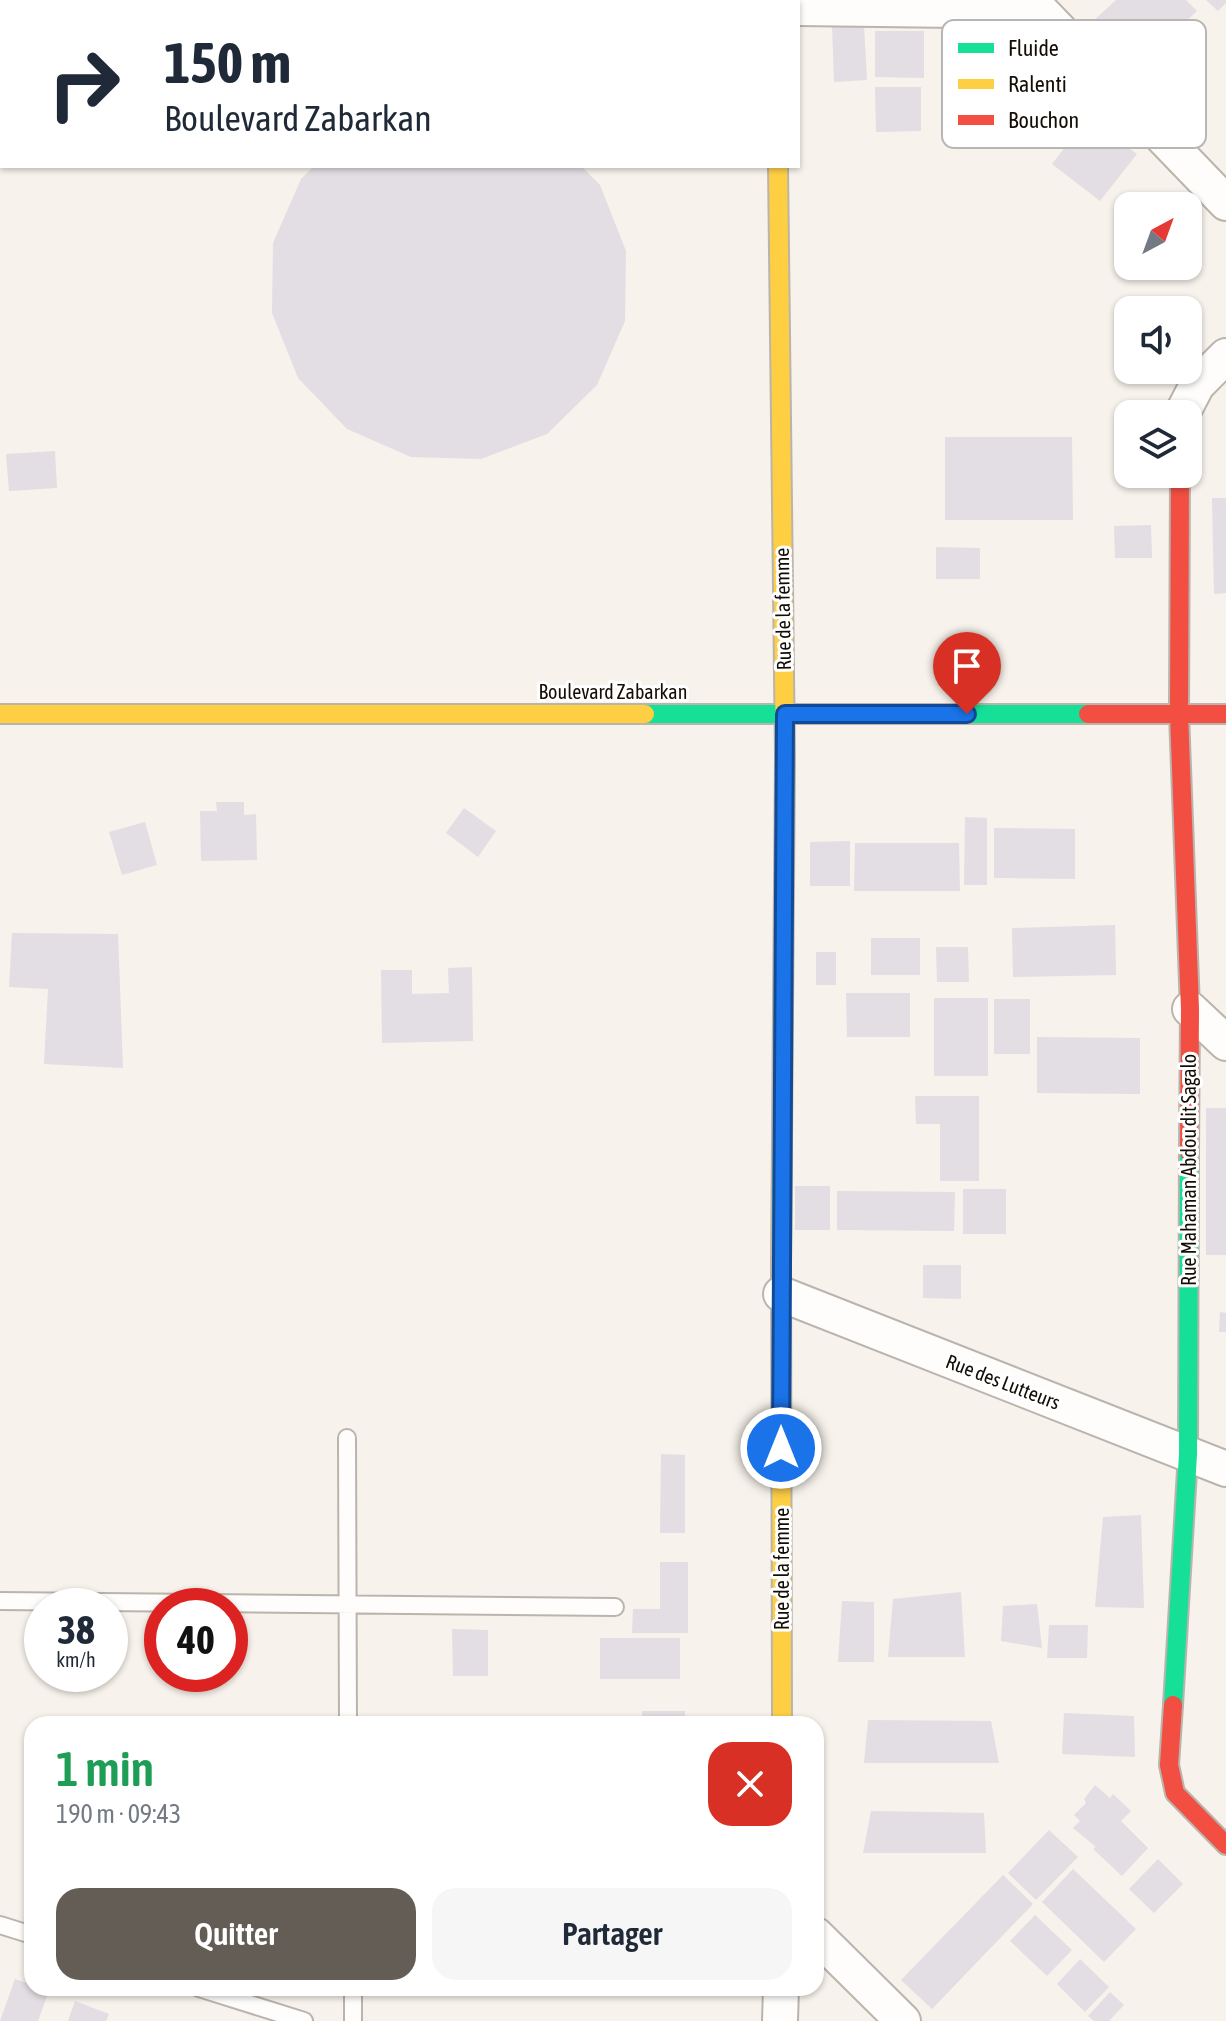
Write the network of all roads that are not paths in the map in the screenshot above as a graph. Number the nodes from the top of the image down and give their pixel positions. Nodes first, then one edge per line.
1 (800, 8) edge
2 (1050, 20) edge
3 (1173, 148) edge
4 (778, 168) edge
5 (1226, 203) edge
6 (1226, 356) edge
7 (1189, 400) edge
8 (1180, 488) edge
9 (0, 714) edge
10 (785, 714) junction
11 (1179, 714) junction
12 (1226, 714) edge
13 (1190, 1009) junction
14 (1226, 1043) edge
15 (781, 1294) junction
16 (347, 1438) dead end
17 (1188, 1454) junction
18 (1226, 1469) edge
19 (0, 1601) edge
20 (347, 1605) junction
21 (615, 1607) dead end
22 (348, 1716) edge
23 (782, 1716) edge
24 (1226, 1845) edge
25 (0, 1925) edge
26 (24, 1932) edge
27 (824, 1943) edge
28 (224, 1996) edge
29 (353, 1996) edge
30 (781, 1996) edge
31 (304, 2021) edge
32 (353, 2021) edge
33 (780, 2021) edge
34 (903, 2021) edge

1 - 2 street
3 - 5 street
4 - 10 street, Rue de la femme
6 - 7 street
8 - 11 street, Rue Mahaman Abdou dit Sagalo
9 - 10 street, Boulevard Zabarkan
10 - 11 street, Boulevard Zabarkan
10 - 15 street, Rue de la femme
11 - 12 street, Boulevard Zabarkan
11 - 13 street, Rue Mahaman Abdou dit Sagalo
13 - 14 street
13 - 17 street, Rue Mahaman Abdou dit Sagalo
15 - 17 street, Rue des Lutteurs
15 - 23 street, Rue de la femme
16 - 20 lane
17 - 18 street, Rue des Lutteurs
17 - 24 street, Rue Mahaman Abdou dit Sagalo
19 - 20 lane
20 - 21 lane
20 - 22 lane
25 - 26 lane
27 - 34 street
28 - 31 lane
29 - 32 lane
30 - 33 street

